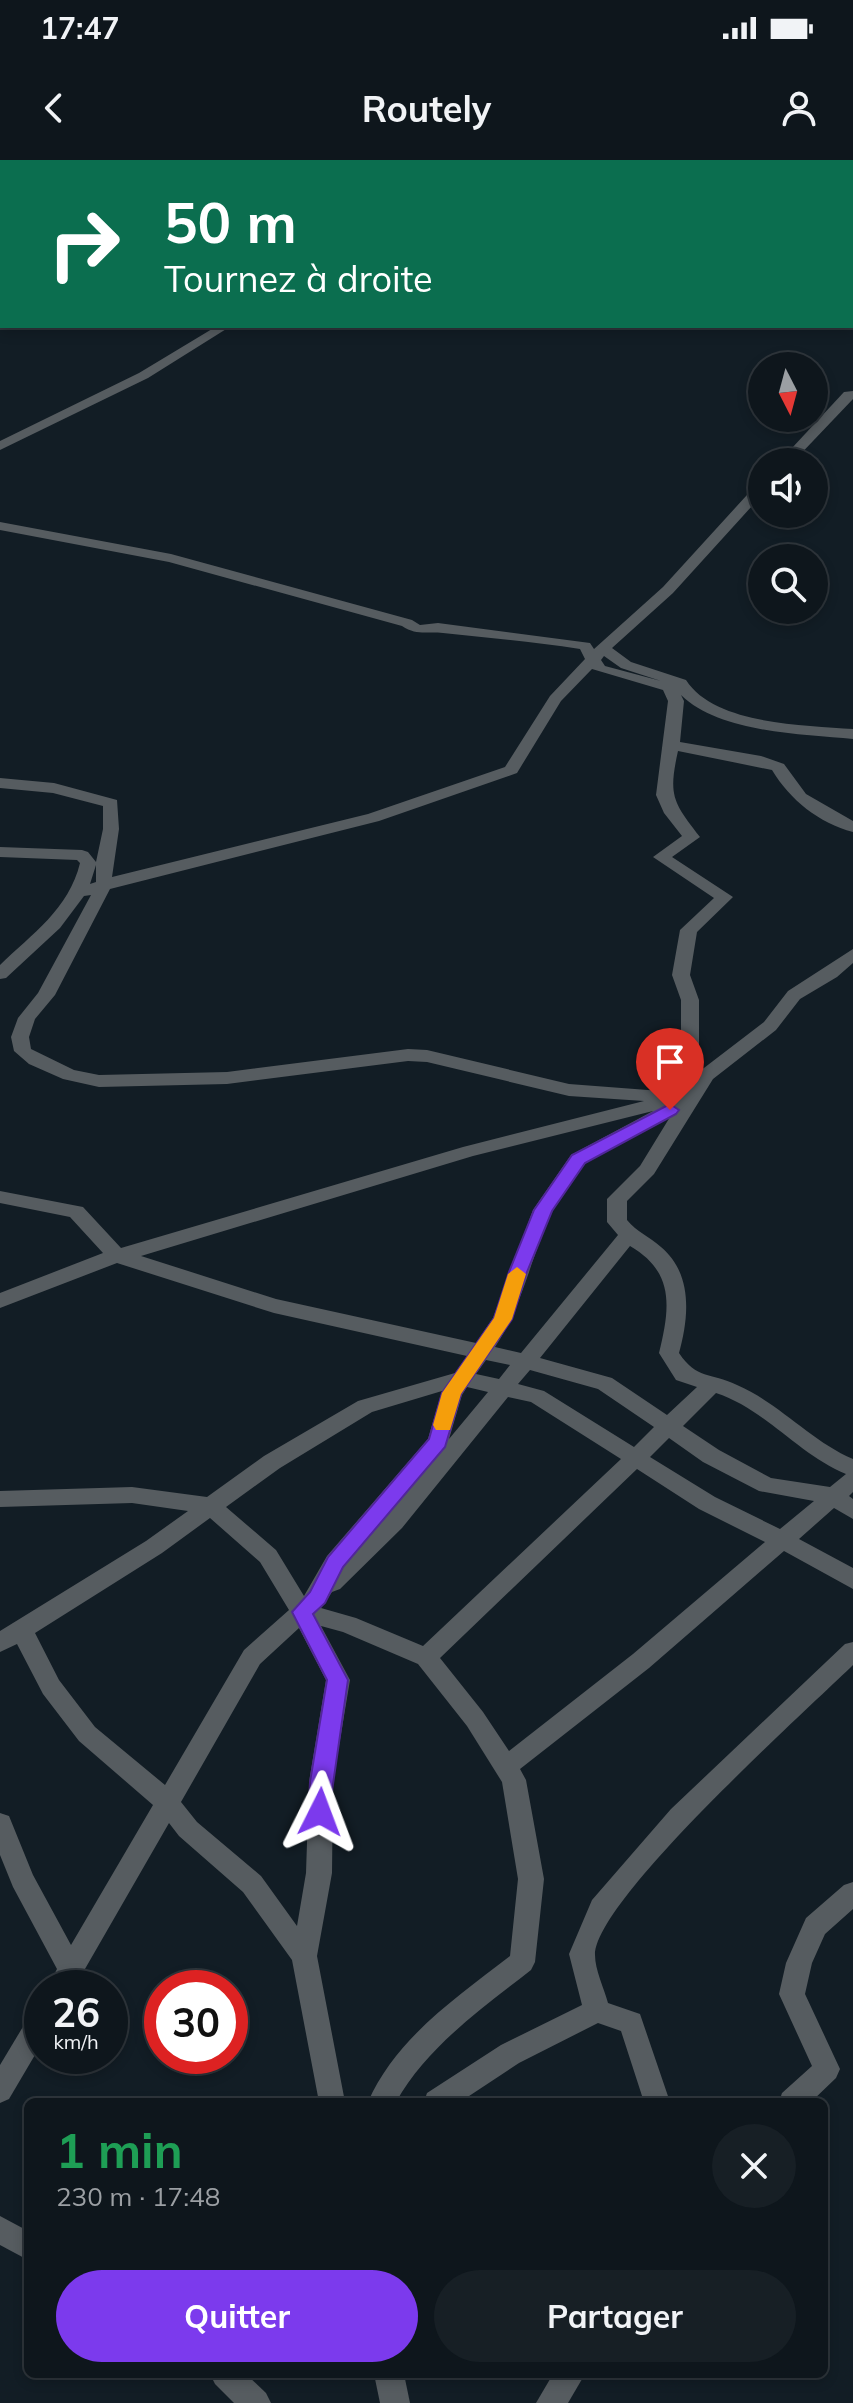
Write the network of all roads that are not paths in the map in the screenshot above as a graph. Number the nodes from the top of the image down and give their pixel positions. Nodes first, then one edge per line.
1 (222, 328) edge
2 (853, 395) edge
3 (0, 446) edge
4 (798, 448) edge
5 (748, 502) edge
6 (0, 526) edge
7 (598, 653) junction
8 (853, 734) edge
9 (672, 745) junction
10 (0, 783) edge
11 (853, 827) edge
12 (0, 852) edge
13 (104, 885) junction
14 (78, 893) junction
15 (853, 954) edge
16 (0, 974) edge
17 (685, 1099) junction
18 (0, 1197) edge
19 (629, 1234) junction
20 (117, 1256) junction
21 (0, 1301) edge
22 (480, 1351) junction
23 (525, 1361) junction
24 (463, 1378) junction
25 (712, 1385) junction
26 (503, 1388) junction
27 (668, 1426) junction
28 (635, 1458) junction
29 (853, 1468) edge
30 (853, 1480) edge
31 (834, 1496) junction
32 (0, 1499) edge
33 (210, 1506) junction
34 (853, 1511) edge
35 (782, 1541) junction
36 (853, 1580) edge
37 (310, 1604) junction
38 (10, 1636) edge
39 (853, 1651) edge
40 (426, 1657) junction
41 (506, 1767) junction
42 (167, 1802) junction
43 (0, 1823) edge
44 (853, 1893) edge
45 (304, 1956) junction
46 (62, 1970) edge
47 (71, 1970) edge
48 (597, 2011) junction
49 (24, 2049) edge
50 (0, 2090) edge
51 (331, 2098) edge
52 (383, 2098) edge
53 (443, 2098) edge
54 (656, 2098) edge
55 (796, 2098) edge
56 (0, 2230) edge
57 (24, 2244) edge
58 (229, 2378) edge
59 (390, 2378) edge
60 (567, 2378) edge
61 (256, 2403) edge
62 (395, 2403) edge
63 (551, 2403) edge

1 - 3 street
2 - 4 street
5 - 7 street
6 - 7 street
7 - 8 street
7 - 9 street
7 - 13 street
9 - 11 street
9 - 17 street
10 - 13 street
12 - 14 street
13 - 14 street
13 - 17 street
14 - 16 street
15 - 17 street
17 - 19 street
17 - 20 street
17 - 22 street
18 - 20 street
19 - 23 street
19 - 25 street
20 - 21 street
20 - 22 street
22 - 23 street
22 - 24 street
23 - 26 street
23 - 27 street
24 - 26 street
24 - 33 street
24 - 37 street
25 - 27 street
25 - 29 street
26 - 28 street
26 - 37 street
27 - 28 street
27 - 31 street
28 - 35 street
28 - 40 street
30 - 31 street
31 - 34 street
31 - 35 street
32 - 33 street
33 - 37 street
33 - 38 street
35 - 36 street
35 - 41 street
37 - 40 street
37 - 42 street
37 - 45 street
38 - 42 street
39 - 48 street
40 - 41 street
41 - 52 street
42 - 45 street
42 - 47 street
43 - 46 street
44 - 55 street
45 - 51 street
48 - 53 street
48 - 54 street
49 - 50 street
56 - 57 street
58 - 61 street
59 - 62 street
60 - 63 street

